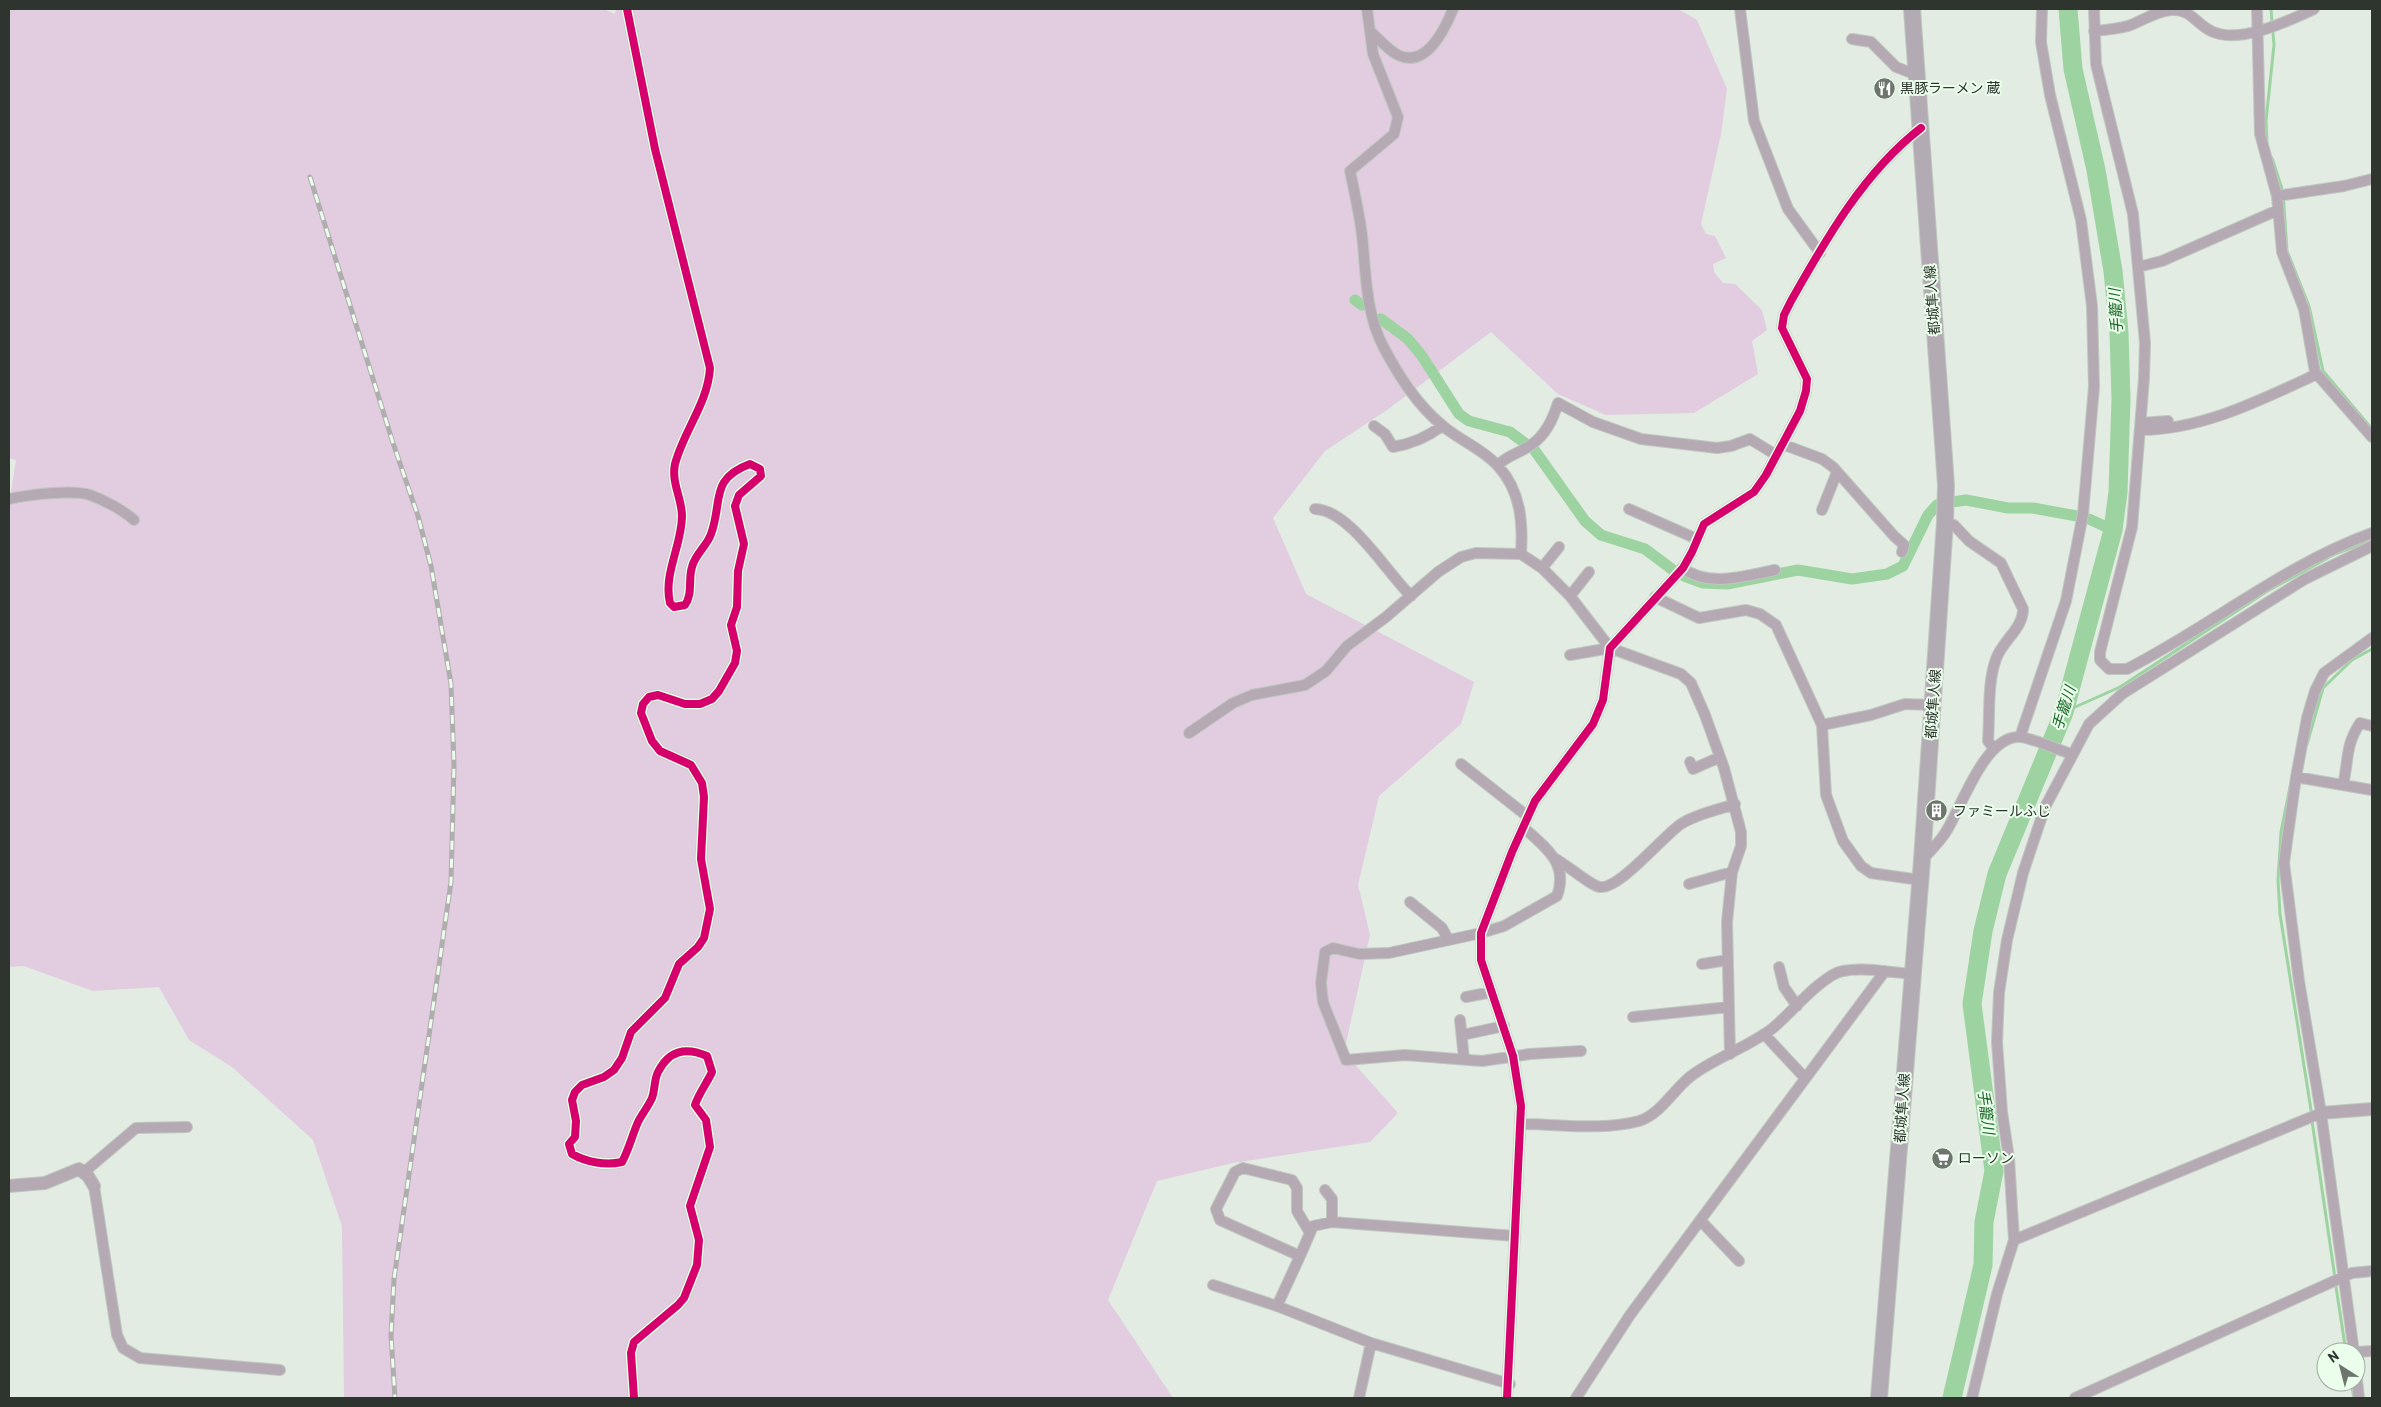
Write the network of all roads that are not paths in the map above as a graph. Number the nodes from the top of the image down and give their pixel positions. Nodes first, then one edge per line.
1 (627, 9) edge
2 (1367, 9) edge
3 (1454, 9) edge
4 (1740, 9) edge
5 (1912, 9) edge
6 (2042, 9) edge
7 (2094, 9) edge
8 (2257, 9) edge
9 (2314, 9) edge
10 (2094, 31) junction
11 (1372, 32) junction
12 (2256, 32) junction
13 (1852, 39) dead end
14 (1918, 75) junction
15 (1921, 128) junction
16 (2372, 179) edge
17 (2279, 196) junction
18 (2278, 210) junction
19 (1820, 253) junction
20 (2138, 267) junction
21 (2316, 371) junction
22 (1374, 426) dead end
23 (1442, 426) junction
24 (2141, 426) junction
25 (2372, 438) edge
26 (1782, 444) junction
27 (1776, 455) junction
28 (1498, 465) junction
29 (1837, 472) junction
30 (9, 499) edge
31 (1315, 509) dead end
32 (1629, 509) dead end
33 (1822, 510) dead end
34 (134, 520) dead end
35 (1945, 523) junction
36 (2372, 533) edge
37 (1697, 539) junction
38 (2372, 546) edge
39 (1559, 547) dead end
40 (1902, 552) dead end
41 (1521, 554) junction
42 (1542, 568) junction
43 (1682, 568) junction
44 (1775, 570) dead end
45 (1589, 572) dead end
46 (1411, 596) junction
47 (1570, 596) junction
48 (1655, 597) junction
49 (2372, 638) edge
50 (1610, 648) junction
51 (1570, 655) dead end
52 (1933, 705) junction
53 (1822, 725) junction
54 (2372, 726) edge
55 (1189, 733) dead end
56 (2020, 737) junction
57 (1994, 749) junction
58 (2072, 754) junction
59 (1720, 757) junction
60 (1690, 762) dead end
61 (1461, 764) dead end
62 (2296, 777) junction
63 (2343, 786) junction
64 (2372, 790) edge
65 (1735, 804) junction
66 (1528, 816) junction
67 (1523, 827) junction
68 (1554, 858) junction
69 (1922, 860) junction
70 (1732, 872) junction
71 (1920, 880) junction
72 (1689, 884) dead end
73 (1410, 902) dead end
74 (1481, 933) junction
75 (1448, 939) junction
76 (1728, 960) junction
77 (1702, 964) dead end
78 (1779, 967) dead end
79 (1885, 971) junction
80 (1911, 974) junction
81 (1492, 992) junction
82 (1466, 997) dead end
83 (1797, 1006) junction
84 (1730, 1008) junction
85 (1633, 1017) dead end
86 (1460, 1020) dead end
87 (1504, 1026) junction
88 (1764, 1034) junction
89 (1462, 1035) junction
90 (1581, 1051) dead end
91 (1730, 1054) junction
92 (1513, 1056) junction
93 (1464, 1059) junction
94 (1804, 1078) junction
95 (2372, 1109) edge
96 (2321, 1113) junction
97 (1521, 1124) junction
98 (187, 1127) dead end
99 (83, 1173) junction
100 (9, 1186) edge
101 (94, 1186) joint
102 (1325, 1190) dead end
103 (1700, 1220) junction
104 (1332, 1222) junction
105 (1310, 1233) junction
106 (1515, 1236) junction
107 (2014, 1240) junction
108 (1300, 1256) junction
109 (1739, 1261) dead end
110 (2372, 1272) edge
111 (2343, 1277) junction
112 (1213, 1285) dead end
113 (1276, 1306) junction
114 (1371, 1342) junction
115 (2353, 1342) edge
116 (280, 1370) dead end
117 (1510, 1384) junction
118 (634, 1398) edge
119 (1359, 1398) edge
120 (1508, 1398) edge
121 (1576, 1398) edge
122 (1879, 1398) edge
123 (1972, 1398) edge
124 (2075, 1398) edge

1 - 118 street
2 - 11 street
3 - 11 street
4 - 19 street
5 - 14 main road, 都城隼人線
6 - 56 street
7 - 10 street
8 - 12 street
9 - 12 street
10 - 12 street
10 - 20 street
11 - 23 street
12 - 17 street
13 - 14 street
14 - 15 main road, 都城隼人線
15 - 19 street
15 - 35 main road, 都城隼人線
16 - 17 street
17 - 18 street
18 - 20 street
18 - 21 street
19 - 26 street
20 - 24 street
21 - 24 street
21 - 25 street
22 - 23 street
23 - 28 street
24 - 36 street
26 - 27 street
26 - 29 street
27 - 28 street
27 - 37 street
28 - 41 street
29 - 33 street
29 - 40 street
30 - 34 street
31 - 46 street
32 - 37 street
35 - 52 main road, 都城隼人線
35 - 57 street
37 - 43 street
38 - 58 street
39 - 42 street
41 - 42 street
41 - 46 street
42 - 47 street
43 - 44 street
43 - 48 street
45 - 47 street
46 - 55 street
47 - 50 street
48 - 50 street
48 - 53 street
49 - 62 street
50 - 51 street
50 - 59 street
50 - 66 street
52 - 53 street
52 - 69 main road, 都城隼人線
53 - 71 street
54 - 63 street
56 - 57 street
56 - 58 street
57 - 69 street
58 - 107 street
59 - 60 street
59 - 65 street
61 - 66 street
62 - 63 street
62 - 96 street
63 - 64 street
65 - 68 street
65 - 70 street
66 - 67 street
67 - 68 street
67 - 74 street
68 - 74 street
69 - 71 main road, 都城隼人線
70 - 72 street
70 - 76 street
71 - 80 main road, 都城隼人線
73 - 75 street
74 - 75 street
74 - 81 street
75 - 93 street
76 - 77 street
76 - 84 street
78 - 83 street
79 - 80 street
79 - 83 street
79 - 94 street
80 - 122 main road, 都城隼人線
81 - 82 street
81 - 87 street
83 - 88 street
84 - 85 street
84 - 91 street
86 - 89 street
87 - 89 street
87 - 92 street
88 - 91 street
88 - 94 street
89 - 93 street
90 - 92 street
91 - 97 street
92 - 93 street
92 - 97 street
94 - 103 street
95 - 96 street
96 - 107 street
96 - 111 street
97 - 106 street
98 - 99 street
99 - 100 street
99 - 101 street
101 - 116 street
102 - 104 street
103 - 109 street
103 - 121 street
104 - 105 street
104 - 106 street
105 - 108 street
105 - 108 street
106 - 117 street
107 - 123 street
108 - 113 street
110 - 111 street
111 - 115 street
111 - 124 street
112 - 113 street
113 - 114 street
114 - 117 street
114 - 119 street
117 - 120 street

